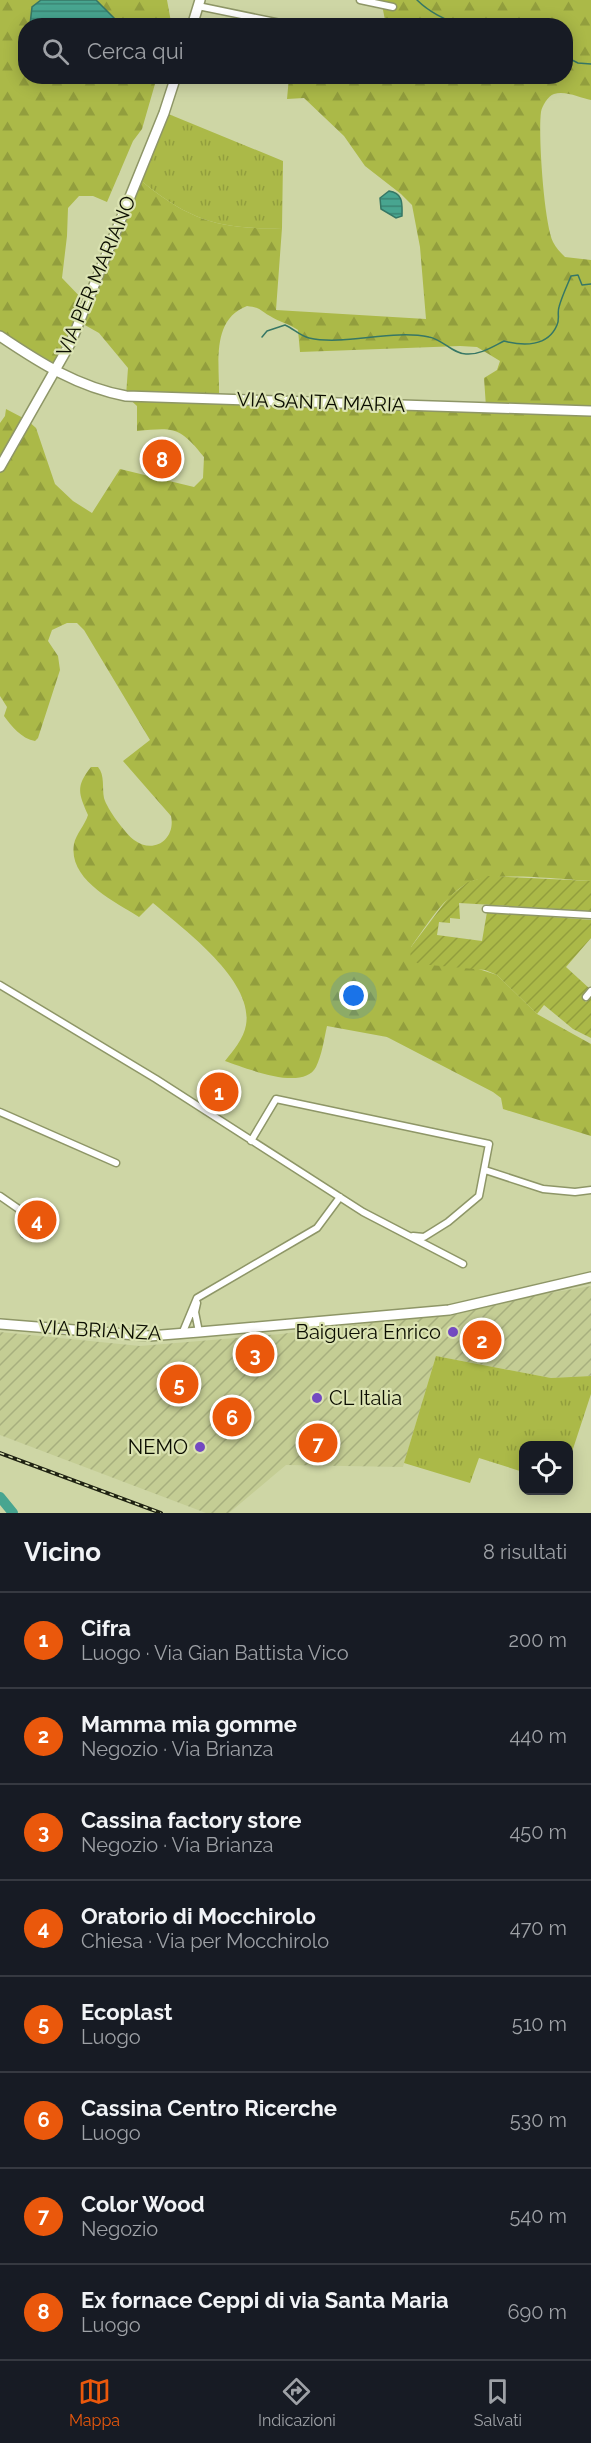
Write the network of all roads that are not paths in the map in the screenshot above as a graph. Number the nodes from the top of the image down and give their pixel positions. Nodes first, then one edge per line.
1 (360, 0) edge
2 (199, 3) edge
3 (393, 7) dead end
4 (194, 18) edge
5 (262, 18) edge
6 (173, 84) edge
7 (0, 336) edge
8 (55, 371) junction
9 (591, 411) edge
10 (0, 467) edge
11 (486, 909) dead end
12 (591, 915) edge
13 (0, 985) edge
14 (0, 1112) edge
15 (251, 1141) junction
16 (116, 1163) dead end
17 (485, 1170) junction
18 (591, 1190) edge
19 (0, 1196) edge
20 (340, 1197) junction
21 (24, 1234) dead end
22 (409, 1236) junction
23 (463, 1264) dead end
24 (591, 1277) edge
25 (200, 1294) junction
26 (0, 1324) edge
27 (199, 1332) junction
28 (182, 1334) junction

1 - 3 street
2 - 4 street
2 - 5 street
6 - 8 street, VIA PER MARIANO
7 - 8 street, VIA SANTA MARIA
8 - 9 street, VIA SANTA MARIA
8 - 10 street, VIA PER MARIANO
11 - 12 street
13 - 15 street
14 - 16 street
15 - 17 street
15 - 20 street
17 - 18 street
17 - 22 street
19 - 21 street
20 - 22 street
20 - 25 street
22 - 23 street
24 - 27 street, VIA BRIANZA
25 - 27 street
25 - 28 street
26 - 28 street, VIA BRIANZA
27 - 28 street, VIA BRIANZA

